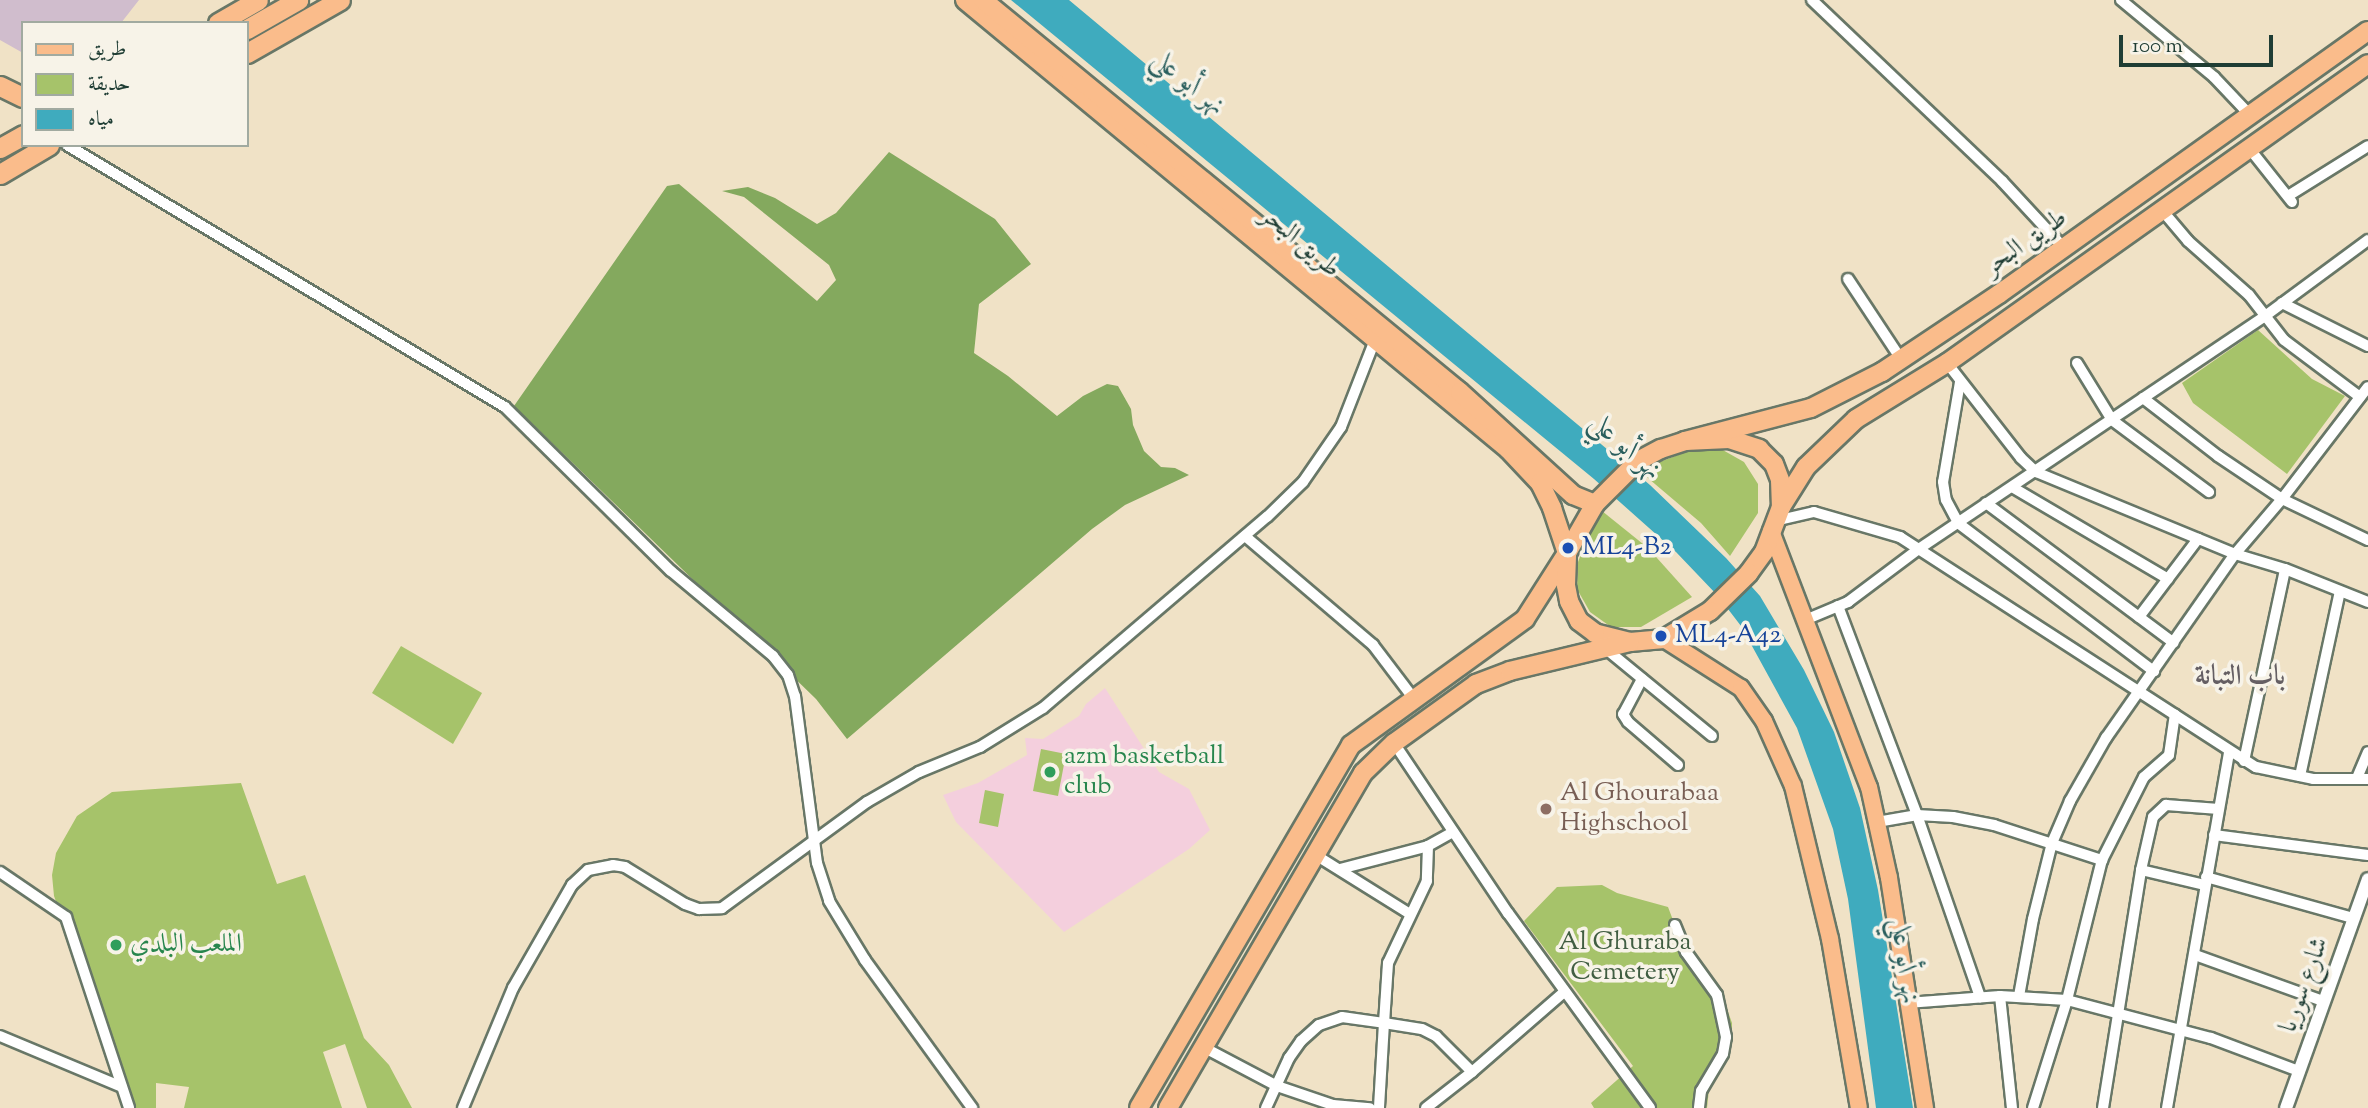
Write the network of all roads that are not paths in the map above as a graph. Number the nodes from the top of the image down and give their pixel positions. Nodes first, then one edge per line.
1 (298, 0) edge
2 (340, 0) edge
3 (965, 0) edge
4 (984, 0) edge
5 (1812, 0) edge
6 (2121, 0) edge
7 (255, 2) edge
8 (222, 21) edge
9 (248, 28) edge
10 (2368, 31) edge
11 (248, 52) edge
12 (2368, 64) edge
13 (0, 86) edge
14 (21, 96) edge
15 (2249, 114) junction
16 (21, 136) edge
17 (2368, 146) edge
18 (46, 147) edge
19 (70, 147) edge
20 (0, 148) edge
21 (2249, 148) junction
22 (0, 174) edge
23 (2160, 209) junction
24 (2368, 240) edge
25 (2064, 248) junction
26 (1848, 279) dead end
27 (2282, 303) junction
28 (2264, 316) junction
29 (1377, 333) junction
30 (2368, 346) edge
31 (1901, 359) junction
32 (1947, 363) junction
33 (2077, 363) dead end
34 (1960, 383) junction
35 (2368, 387) edge
36 (2360, 397) junction
37 (2143, 398) junction
38 (2112, 420) junction
39 (1685, 442) junction
40 (2036, 471) junction
41 (2012, 487) junction
42 (2210, 492) dead end
43 (2282, 499) junction
44 (1986, 503) junction
45 (1595, 504) junction
46 (1776, 520) junction
47 (1958, 523) junction
48 (1245, 536) junction
49 (2198, 539) junction
50 (2368, 540) edge
51 (1920, 548) junction
52 (1567, 553) junction
53 (2235, 554) junction
54 (2285, 569) junction
55 (2168, 579) junction
56 (2340, 591) junction
57 (2368, 602) edge
58 (1839, 606) junction
59 (2139, 617) junction
60 (1805, 620) junction
61 (1664, 639) junction
62 (1630, 642) junction
63 (2174, 643) junction
64 (1605, 648) junction
65 (2154, 671) junction
66 (1642, 679) junction
67 (2141, 691) junction
68 (1414, 699) junction
69 (2175, 714) junction
70 (1712, 736) dead end
71 (1394, 743) junction
72 (2229, 751) junction
73 (2368, 752) edge
74 (2244, 761) junction
75 (1678, 765) dead end
76 (2300, 776) junction
77 (2363, 779) edge
78 (2219, 809) junction
79 (1917, 815) junction
80 (1877, 822) junction
81 (1299, 832) junction
82 (1453, 832) junction
83 (2214, 835) junction
84 (816, 839) junction
85 (2052, 843) junction
86 (1428, 846) junction
87 (1316, 849) junction
88 (2368, 855) edge
89 (2102, 860) junction
90 (1340, 869) junction
91 (2141, 870) junction
92 (2, 877) edge
93 (2368, 879) edge
94 (2206, 881) junction
95 (1409, 914) junction
96 (2353, 918) junction
97 (1675, 925) dead end
98 (2195, 955) junction
99 (1563, 992) junction
100 (2000, 996) junction
101 (2019, 996) junction
102 (1980, 997) junction
103 (2067, 1000) junction
104 (2323, 1001) junction
105 (1908, 1003) junction
106 (2116, 1013) junction
107 (1384, 1023) junction
108 (2183, 1029) junction
109 (0, 1036) edge
110 (1205, 1048) junction
111 (2299, 1070) junction
112 (1472, 1072) junction
113 (1277, 1086) junction
114 (122, 1087) junction
115 (1334, 1107) edge
116 (129, 1108) edge
117 (463, 1108) edge
118 (972, 1108) edge
119 (1139, 1108) edge
120 (1168, 1108) edge
121 (1266, 1108) edge
122 (1370, 1108) edge
123 (1379, 1108) edge
124 (1426, 1108) edge
125 (1650, 1108) edge
126 (1699, 1108) edge
127 (1859, 1108) edge
128 (1925, 1108) edge
129 (2012, 1108) edge
130 (2033, 1108) edge
131 (2103, 1108) edge
132 (2167, 1108) edge
133 (2286, 1108) edge

1 - 9 highway
2 - 11 highway
3 - 29 highway, طريق البحر
4 - 29 highway, طريق البحر
5 - 25 street
6 - 15 street
7 - 8 highway
10 - 15 highway, طريق البحر
12 - 21 highway, طريق البحر
13 - 14 highway
15 - 25 highway, طريق البحر
16 - 20 highway
17 - 21 street
18 - 22 highway
19 - 84 street
21 - 23 highway, طريق البحر
23 - 28 street
23 - 32 highway, طريق البحر
24 - 27 street
25 - 31 highway, طريق البحر
26 - 31 street
27 - 28 street
27 - 30 street
28 - 36 street
28 - 37 street
29 - 45 highway, طريق البحر
29 - 48 street
29 - 52 highway, طريق البحر
31 - 39 highway, طريق البحر
32 - 34 street
32 - 46 highway, طريق البحر
33 - 38 street
34 - 40 street
34 - 47 street
35 - 36 street
36 - 43 street
37 - 38 street
37 - 43 street
38 - 40 street
38 - 42 street
39 - 45 highway
39 - 46 highway
40 - 41 street
40 - 49 street
41 - 44 street
41 - 55 street
43 - 50 street
43 - 53 street
44 - 47 street
44 - 59 street
45 - 52 highway
46 - 51 street
46 - 60 main road
46 - 61 highway
47 - 51 street
47 - 65 street
48 - 68 street
48 - 84 street
49 - 53 street
49 - 55 street
51 - 58 street
51 - 67 street
52 - 62 highway
52 - 68 highway
53 - 54 street
53 - 63 street
54 - 56 street
54 - 74 street
55 - 59 street
56 - 57 street
56 - 76 street
58 - 60 street
58 - 79 street
59 - 63 street
60 - 80 main road
61 - 62 highway
61 - 127 main road
62 - 64 highway
63 - 65 street
64 - 66 street
64 - 71 highway
65 - 67 street
66 - 70 street
66 - 75 street
67 - 69 street
67 - 85 street
68 - 81 highway
69 - 72 street
69 - 89 street
71 - 82 street
71 - 87 highway
72 - 74 street
72 - 78 street
73 - 77 street
74 - 76 street
76 - 77 street
78 - 83 street
78 - 91 street
79 - 80 street
79 - 85 street
79 - 102 street
80 - 105 main road
81 - 87 highway
81 - 119 highway
82 - 86 street
82 - 99 street
83 - 88 street
83 - 94 street
84 - 117 street
84 - 118 street
85 - 89 street
85 - 101 street
86 - 90 street
86 - 95 street
87 - 90 street
87 - 110 highway
89 - 103 street
90 - 95 street
91 - 94 street
91 - 106 street
92 - 114 street
93 - 96 street, شارع سوريا
94 - 96 street
94 - 98 street
95 - 107 street
96 - 104 street, شارع سوريا
97 - 126 street
98 - 104 street
98 - 108 street
99 - 112 street
99 - 125 street
100 - 101 street
100 - 102 street
100 - 129 street
101 - 103 street
102 - 105 street
103 - 106 street
103 - 130 street
104 - 111 street, شارع سوريا
105 - 128 main road
106 - 108 street
106 - 131 street
107 - 112 street
107 - 113 street
107 - 123 street
108 - 111 street
108 - 132 street
109 - 114 street
110 - 113 street
110 - 120 highway
111 - 133 street, شارع سوريا
112 - 124 street
113 - 115 street
113 - 121 street
114 - 116 street
115 - 122 street

